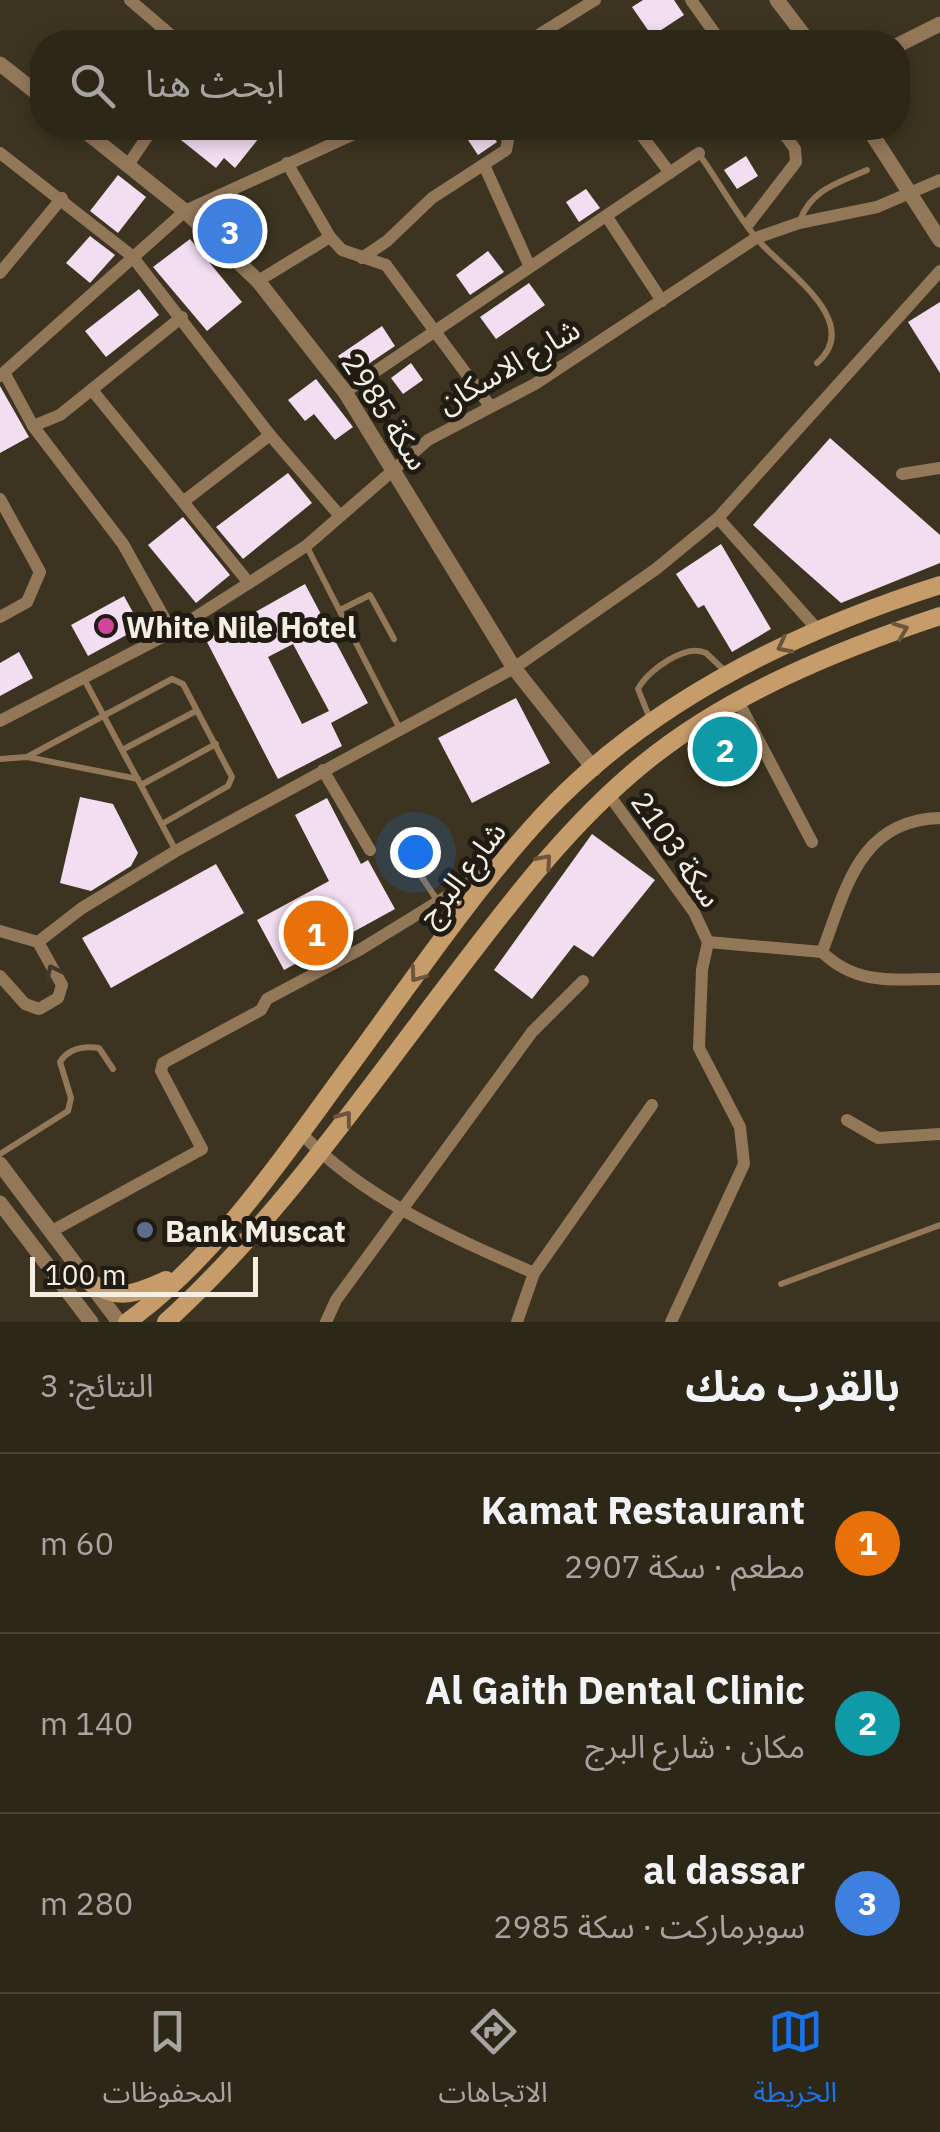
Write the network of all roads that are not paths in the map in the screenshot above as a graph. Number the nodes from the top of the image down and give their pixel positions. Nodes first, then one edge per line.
1 (130, 0) edge
2 (595, 0) edge
3 (691, 0) edge
4 (777, 0) edge
5 (940, 24) edge
6 (165, 30) edge
7 (549, 30) edge
8 (712, 30) edge
9 (800, 30) edge
10 (910, 40) edge
11 (0, 64) edge
12 (30, 88) edge
13 (96, 140) edge
14 (145, 140) edge
15 (340, 140) edge
16 (508, 140) edge
17 (645, 140) edge
18 (789, 140) edge
19 (876, 140) edge
20 (0, 153) edge
21 (698, 154) joint
22 (287, 163) junction
23 (484, 164) junction
24 (128, 165) junction
25 (868, 170) dead end
26 (670, 173) junction
27 (940, 180) edge
28 (912, 195) junction
29 (62, 198) junction
30 (185, 211) junction
31 (607, 218) junction
32 (748, 223) junction
33 (800, 223) junction
34 (330, 237) junction
35 (756, 238) junction
36 (940, 240) edge
37 (132, 256) junction
38 (362, 258) junction
39 (529, 265) junction
40 (940, 270) edge
41 (0, 274) edge
42 (258, 280) junction
43 (662, 301) junction
44 (182, 318) junction
45 (436, 330) junction
46 (818, 363) dead end
47 (3, 375) edge
48 (92, 390) junction
49 (345, 392) junction
50 (490, 406) junction
51 (34, 426) junction
52 (270, 435) junction
53 (940, 468) edge
54 (392, 469) junction
55 (902, 474) dead end
56 (0, 499) edge
57 (184, 501) junction
58 (340, 516) junction
59 (718, 518) junction
60 (306, 546) junction
61 (249, 583) junction
62 (940, 585) edge
63 (340, 610) junction
64 (940, 616) edge
65 (0, 617) edge
66 (817, 630) junction
67 (172, 632) junction
68 (394, 640) dead end
69 (514, 668) junction
70 (728, 675) junction
71 (84, 678) junction
72 (738, 703) junction
73 (196, 711) junction
74 (104, 716) junction
75 (0, 721) edge
76 (652, 722) junction
77 (400, 729) junction
78 (216, 744) junction
79 (122, 750) junction
80 (27, 757) junction
81 (0, 758) edge
82 (594, 769) junction
83 (323, 770) junction
84 (140, 782) junction
85 (608, 795) junction
86 (940, 818) edge
87 (162, 824) junction
88 (398, 841) dead end
89 (812, 842) dead end
90 (370, 850) dead end
91 (176, 851) junction
92 (502, 862) junction
93 (438, 901) junction
94 (0, 931) edge
95 (38, 942) junction
96 (708, 942) junction
97 (822, 952) junction
98 (0, 976) edge
99 (940, 979) edge
100 (583, 981) dead end
101 (112, 1070) dead end
102 (652, 1105) dead end
103 (848, 1120) dead end
104 (301, 1133) junction
105 (940, 1134) edge
106 (319, 1152) junction
107 (0, 1154) edge
108 (0, 1164) edge
109 (0, 1204) edge
110 (404, 1211) junction
111 (940, 1225) edge
112 (52, 1231) junction
113 (185, 1272) junction
114 (534, 1272) junction
115 (90, 1282) junction
116 (782, 1284) dead end
117 (91, 1322) edge
118 (120, 1322) edge
119 (127, 1322) edge
120 (166, 1322) edge
121 (326, 1322) edge
122 (517, 1322) edge
123 (670, 1322) edge

1 - 6 street
2 - 7 street
3 - 8 street
4 - 9 street
5 - 10 street
11 - 12 street
13 - 24 street, سكة 2985
14 - 24 street
15 - 22 street
16 - 23 street
17 - 26 street
18 - 32 street
19 - 28 street
20 - 29 street
21 - 26 street
21 - 32 lane
22 - 30 street
22 - 34 street
23 - 38 street
23 - 39 street
24 - 30 street, سكة 2985
25 - 33 lane
26 - 31 street
27 - 28 street, شارع الاسكان
28 - 33 street, شارع الاسكان
28 - 36 street
29 - 37 street
29 - 41 street
30 - 37 street
30 - 42 street, سكة 2985
31 - 39 street
31 - 43 street
32 - 35 lane
33 - 35 street, شارع الاسكان
34 - 38 street
34 - 42 street
35 - 43 street, شارع الاسكان
35 - 46 lane
37 - 44 street
37 - 47 street
38 - 45 street
39 - 45 street
40 - 59 street
42 - 49 street, سكة 2985
43 - 50 street, شارع الاسكان
44 - 48 street
44 - 52 street
45 - 49 street
45 - 50 street
47 - 51 street
48 - 51 street
48 - 57 street
49 - 54 street, سكة 2985
50 - 54 street, شارع الاسكان
51 - 67 street
52 - 57 street
52 - 58 street
53 - 55 street
54 - 58 street, شارع الاسكان
54 - 69 street, سكة 2985
56 - 65 street
57 - 61 street
58 - 60 street, شارع الاسكان
59 - 66 street
59 - 69 street
60 - 61 street, شارع الاسكان
60 - 63 lane
61 - 67 street, شارع الاسكان
62 - 66 main road, شارع البرج
63 - 68 lane
63 - 77 lane
72 -> 64 main road, شارع البرج
66 -> 70 main road, شارع البرج
67 - 71 street, شارع الاسكان
69 - 77 street
69 - 82 street, سكة 2985
70 - 76 main road, شارع البرج
70 - 76 lane
71 - 74 lane
71 - 75 street, شارع الاسكان
72 - 85 main road, شارع البرج
72 - 89 street
73 - 74 lane
73 - 78 lane
73 - 79 lane
74 - 79 lane
74 - 80 lane
76 - 82 main road, شارع البرج
77 - 83 street
78 - 84 lane
78 - 87 lane
79 - 84 lane
80 - 81 lane
80 - 84 lane
82 - 92 main road, شارع البرج
83 - 90 street
83 - 91 street
84 - 87 lane
85 - 96 street, سكة 2103
106 -> 85 main road, شارع البرج
86 - 97 street
87 - 91 lane
88 - 93 lane
91 - 95 street
92 - 93 street
92 -> 104 main road, شارع البرج
93 - 112 street
94 - 95 street
98 -> 95 street
96 - 97 street
96 - 123 street, سكة 2103
97 - 99 street
100 - 110 street
101 - 107 lane
102 - 114 street
103 - 105 street
104 - 106 street
104 - 113 main road, شارع البرج
106 - 110 street
106 - 120 main road, شارع البرج
108 - 112 street
109 - 117 street
110 - 114 street
110 - 121 street
111 - 116 lane
112 - 115 street
113 - 115 main road
113 - 119 main road, شارع البرج
114 - 122 street
115 - 118 street

